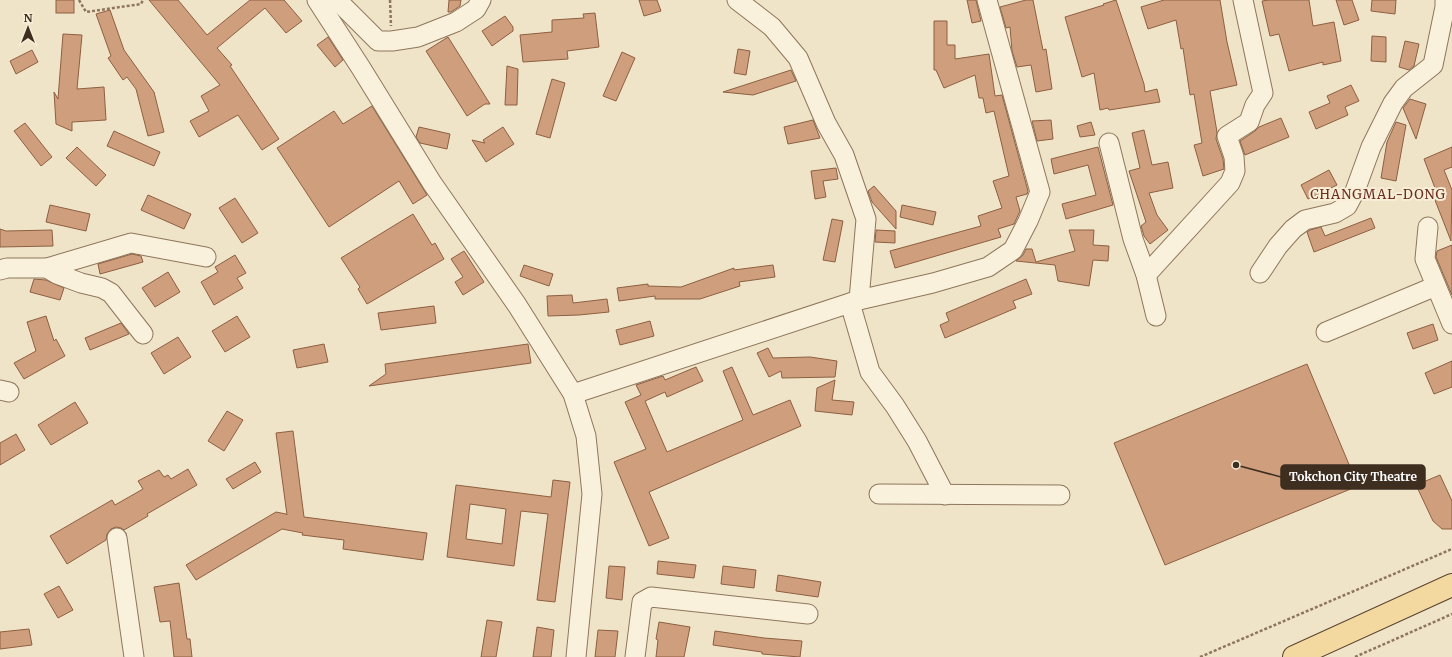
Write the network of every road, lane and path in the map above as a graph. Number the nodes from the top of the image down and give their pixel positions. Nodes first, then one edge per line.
1 (79, 0) edge
2 (143, 0) edge
3 (317, 0) edge
4 (334, 0) edge
5 (390, 0) edge
6 (481, 0) edge
7 (737, 0) edge
8 (987, 0) edge
9 (1243, 0) edge
10 (1447, 5) edge
11 (392, 41) junction
12 (1109, 143) dead end
13 (1428, 227) dead end
14 (206, 257) dead end
15 (47, 268) junction
16 (0, 270) edge
17 (1260, 273) dead end
18 (1146, 275) junction
19 (1436, 286) junction
20 (854, 301) junction
21 (1156, 316) dead end
22 (1452, 324) edge
23 (1326, 332) dead end
24 (143, 334) dead end
25 (573, 394) junction
26 (878, 494) dead end
27 (944, 495) junction
28 (1060, 495) dead end
29 (116, 538) dead end
30 (1452, 549) edge
31 (1452, 585) edge
32 (808, 614) dead end
33 (1452, 614) edge
34 (134, 657) edge
35 (576, 657) edge
36 (635, 657) edge
37 (1200, 657) edge
38 (1294, 657) edge
39 (1355, 657) edge

1 - 2 path
3 - 25 street
4 - 11 street
5 - 11 path
6 - 11 street
7 - 20 street
8 - 20 street
9 - 18 street
10 - 17 street
12 - 18 street
13 - 19 street
14 - 15 street
15 - 16 street
15 - 24 street
18 - 21 street
19 - 22 street
19 - 23 street
20 - 25 street
20 - 27 street
25 - 35 street
26 - 27 street
27 - 28 street
29 - 34 street
30 - 37 path
31 - 38 main road
32 - 36 street
33 - 39 path

